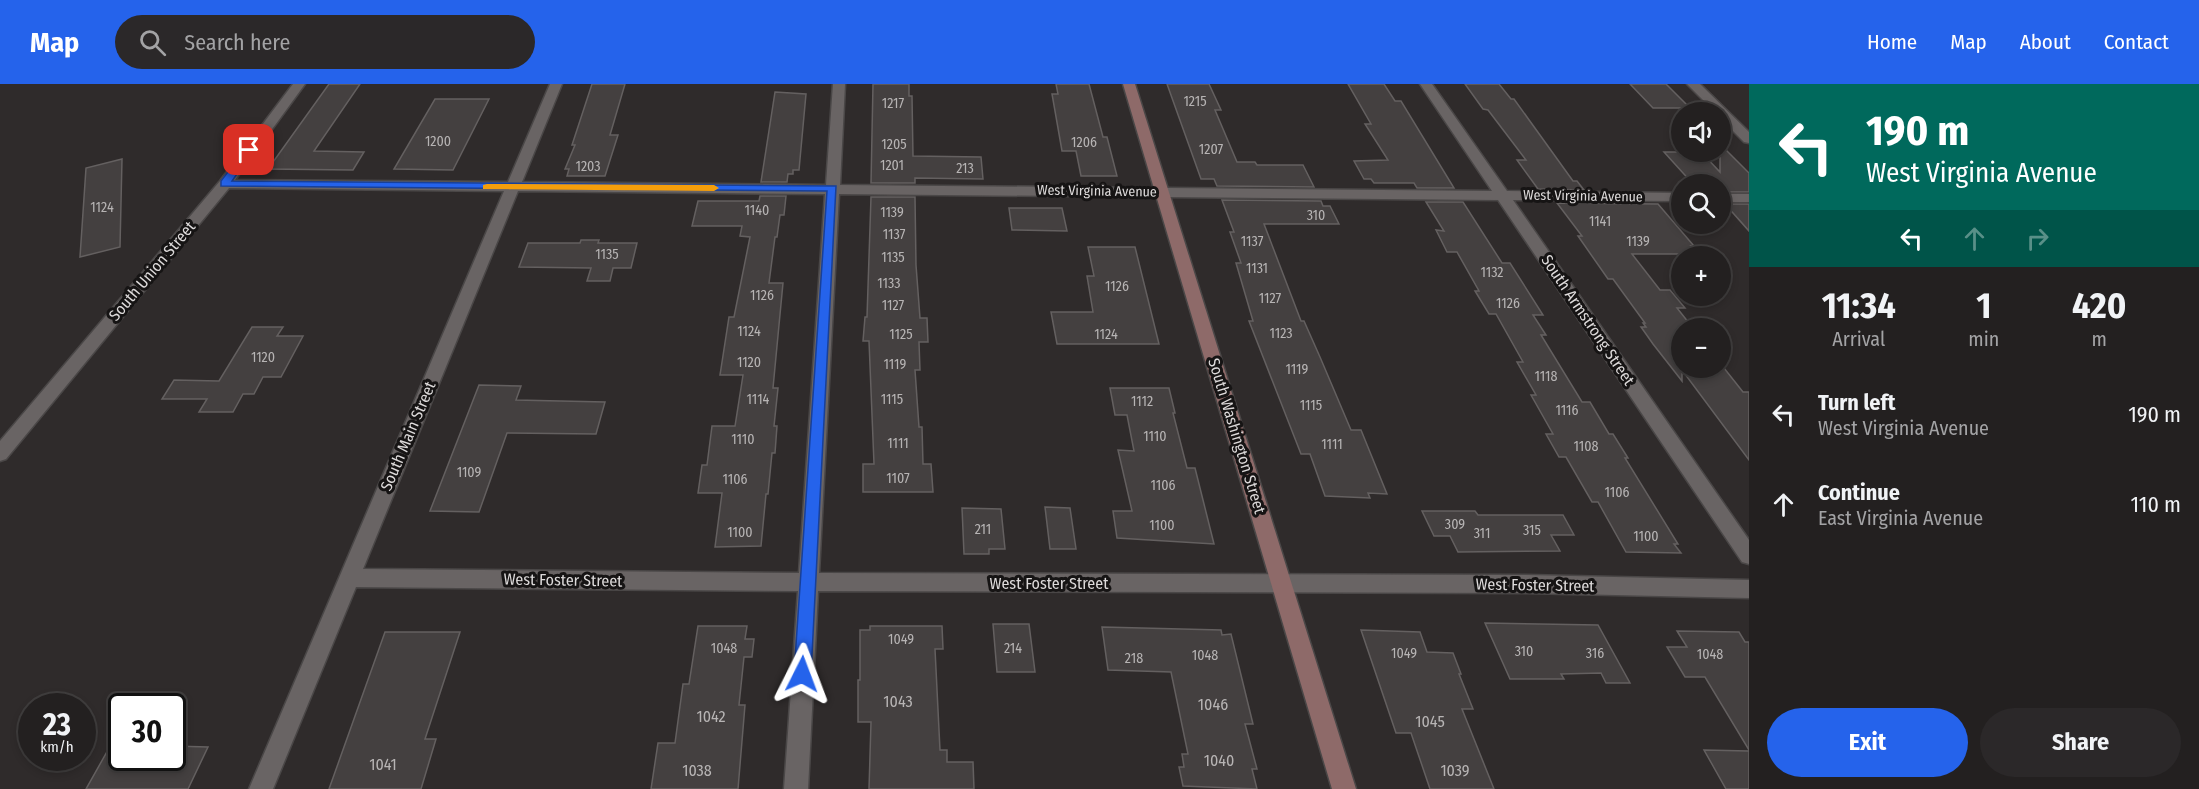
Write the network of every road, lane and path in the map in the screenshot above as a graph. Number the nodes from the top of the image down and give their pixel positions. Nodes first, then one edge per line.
1 (299, 84) edge
2 (556, 84) edge
3 (838, 84) edge
4 (1129, 84) edge
5 (1426, 84) edge
6 (1693, 84) edge
7 (1749, 138) edge
8 (225, 184) junction
9 (513, 187) junction
10 (832, 188) junction
11 (1162, 192) junction
12 (1502, 195) junction
13 (1671, 197) edge
14 (1731, 198) edge
15 (1749, 198) edge
16 (0, 453) edge
17 (1749, 556) edge
18 (349, 578) junction
19 (808, 582) junction
20 (1283, 583) junction
21 (1749, 589) edge
22 (261, 789) edge
23 (796, 789) edge
24 (1344, 789) edge

1 - 8 street, South Union Street
2 - 9 street, South Main Street
3 - 10 street
4 - 11 main road, South Washington Street
5 - 12 street, South Armstrong Street
6 - 7 street
8 - 9 street, West Virginia Avenue
8 - 16 street, South Union Street
9 - 10 street, West Virginia Avenue
9 - 18 street, South Main Street
10 - 11 street, West Virginia Avenue
10 - 19 street
11 - 12 street, West Virginia Avenue
11 - 20 main road, South Washington Street
12 - 13 street, West Virginia Avenue
12 - 17 street, South Armstrong Street
14 - 15 street
18 - 19 street, West Foster Street
18 - 22 street, South Main Street
19 - 20 street, West Foster Street
19 - 23 street
20 - 21 street, West Foster Street
20 - 24 main road, South Washington Street

